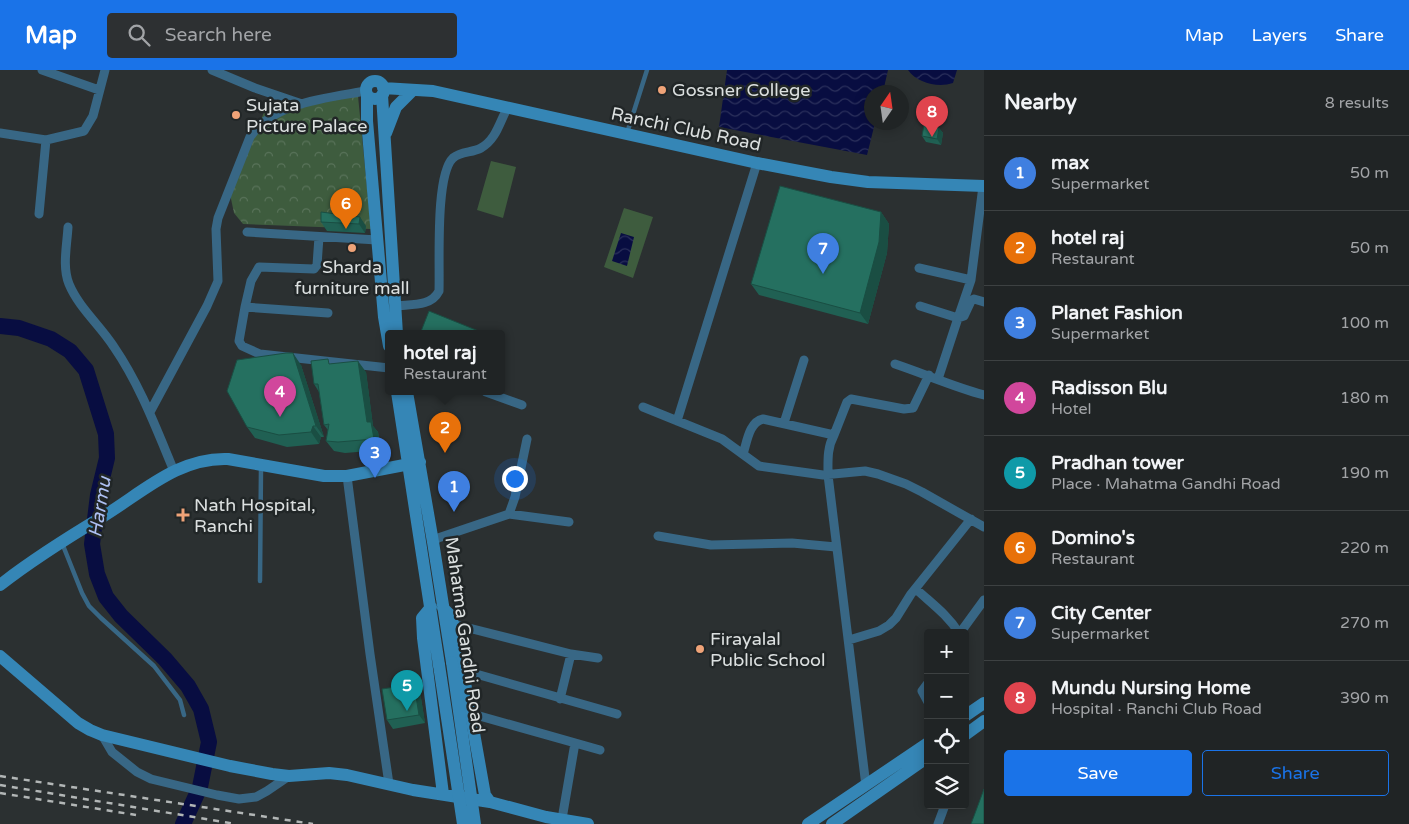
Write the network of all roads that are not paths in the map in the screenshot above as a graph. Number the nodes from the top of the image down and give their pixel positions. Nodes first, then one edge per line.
1 (42, 70) edge
2 (105, 70) edge
3 (212, 70) edge
4 (381, 70) edge
5 (647, 70) edge
6 (374, 86) edge
7 (99, 90) junction
8 (413, 90) junction
9 (302, 104) junction
10 (508, 107) junction
11 (0, 133) edge
12 (626, 134) junction
13 (384, 138) junction
14 (46, 140) junction
15 (756, 163) junction
16 (984, 186) edge
17 (39, 214) dead end
18 (68, 227) dead end
19 (247, 232) dead end
20 (319, 237) junction
21 (377, 240) junction
22 (919, 268) dead end
23 (970, 280) junction
24 (984, 302) edge
25 (395, 306) junction
26 (920, 306) dead end
27 (244, 307) junction
28 (328, 313) dead end
29 (958, 318) junction
30 (386, 330) edge
31 (397, 330) edge
32 (804, 360) dead end
33 (895, 364) dead end
34 (385, 368) edge
35 (928, 375) junction
36 (938, 379) junction
37 (398, 395) edge
38 (407, 395) edge
39 (494, 395) edge
40 (984, 395) edge
41 (522, 405) dead end
42 (643, 407) dead end
43 (150, 412) junction
44 (677, 421) junction
45 (784, 422) junction
46 (834, 435) junction
47 (527, 439) dead end
48 (743, 454) junction
49 (414, 463) junction
50 (261, 465) junction
51 (174, 471) junction
52 (828, 475) junction
53 (347, 476) junction
54 (509, 514) junction
55 (971, 519) junction
56 (569, 522) dead end
57 (984, 528) edge
58 (658, 536) dead end
59 (61, 542) junction
60 (433, 542) junction
61 (836, 547) junction
62 (260, 581) dead end
63 (0, 585) edge
64 (916, 589) junction
65 (984, 600) edge
66 (437, 608) junction
67 (453, 624) junction
68 (956, 629) edge
69 (962, 629) edge
70 (848, 640) junction
71 (571, 654) junction
72 (0, 656) edge
73 (598, 658) dead end
74 (446, 663) junction
75 (462, 670) junction
76 (560, 699) junction
77 (984, 703) edge
78 (984, 709) edge
79 (469, 713) junction
80 (969, 713) edge
81 (617, 714) dead end
82 (184, 715) dead end
83 (984, 717) edge
84 (969, 719) edge
85 (984, 721) edge
86 (969, 728) edge
87 (969, 732) edge
88 (102, 734) junction
89 (575, 743) junction
90 (924, 746) edge
91 (600, 750) dead end
92 (924, 752) edge
93 (924, 760) edge
94 (925, 764) edge
95 (289, 776) junction
96 (389, 784) junction
97 (866, 786) junction
98 (443, 794) junction
99 (490, 802) junction
100 (944, 809) edge
101 (562, 820) junction
102 (463, 824) edge
103 (475, 824) edge
104 (588, 824) edge
105 (808, 824) edge
106 (817, 824) edge
107 (832, 824) edge
108 (838, 824) edge
109 (938, 824) edge

1 - 7 street
2 - 7 street
3 - 9 street
4 - 6 street
5 - 12 lane
6 - 8 street, Ranchi Club Road
6 - 9 street
6 - 13 street
6 - 21 street
7 - 14 street
8 - 10 street, Ranchi Club Road
8 - 13 street
9 - 43 street
10 - 12 street, Ranchi Club Road
10 - 25 street
11 - 14 street
12 - 15 street, Ranchi Club Road
13 - 25 street
14 - 17 street
15 - 16 street, Ranchi Club Road
15 - 44 street
16 - 23 street
18 - 43 street
19 - 20 street
20 - 21 street
20 - 27 street
21 - 30 street
22 - 23 street
23 - 29 street
24 - 29 street
25 - 31 street
26 - 29 street
27 - 28 street
27 - 34 street
29 - 36 street
32 - 45 street
33 - 35 street
35 - 36 street
35 - 46 street
36 - 40 street
37 - 49 street, Mahatma Gandhi Road
38 - 49 street, Mahatma Gandhi Road
39 - 41 street
42 - 44 street
43 - 51 street
44 - 48 street
45 - 46 street
45 - 48 street
46 - 52 street
47 - 54 street
48 - 52 street
49 - 53 street
49 - 60 street, Mahatma Gandhi Road
49 - 66 street, Mahatma Gandhi Road
50 - 51 street
50 - 53 street
50 - 62 lane
51 - 59 street
52 - 55 street
52 - 61 street
53 - 96 street
54 - 56 street
54 - 60 street
55 - 57 street
55 - 64 street
58 - 61 street
59 - 63 street
59 - 82 lane
60 - 66 street, Mahatma Gandhi Road
61 - 70 street
64 - 68 street
64 - 70 street
65 - 69 street
66 - 67 street
66 - 74 street, Mahatma Gandhi Road
66 - 98 street
67 - 71 street
67 - 75 street
70 - 97 street
71 - 73 street
71 - 76 street
72 - 88 street
74 - 102 street, Mahatma Gandhi Road, bridge
74 - 103 street, Mahatma Gandhi Road, bridge
75 - 76 street
75 - 79 street
76 - 81 street
77 - 80 street
78 - 84 street
79 - 89 street
79 - 99 street
83 - 86 street
85 - 87 street
88 - 95 street
88 - 95 street
89 - 91 street
89 - 101 street
90 - 97 street
92 - 106 street
93 - 107 street
94 - 108 street
95 - 96 street
96 - 98 street
97 - 105 street
98 - 99 street
99 - 101 street
100 - 109 street
101 - 104 street

